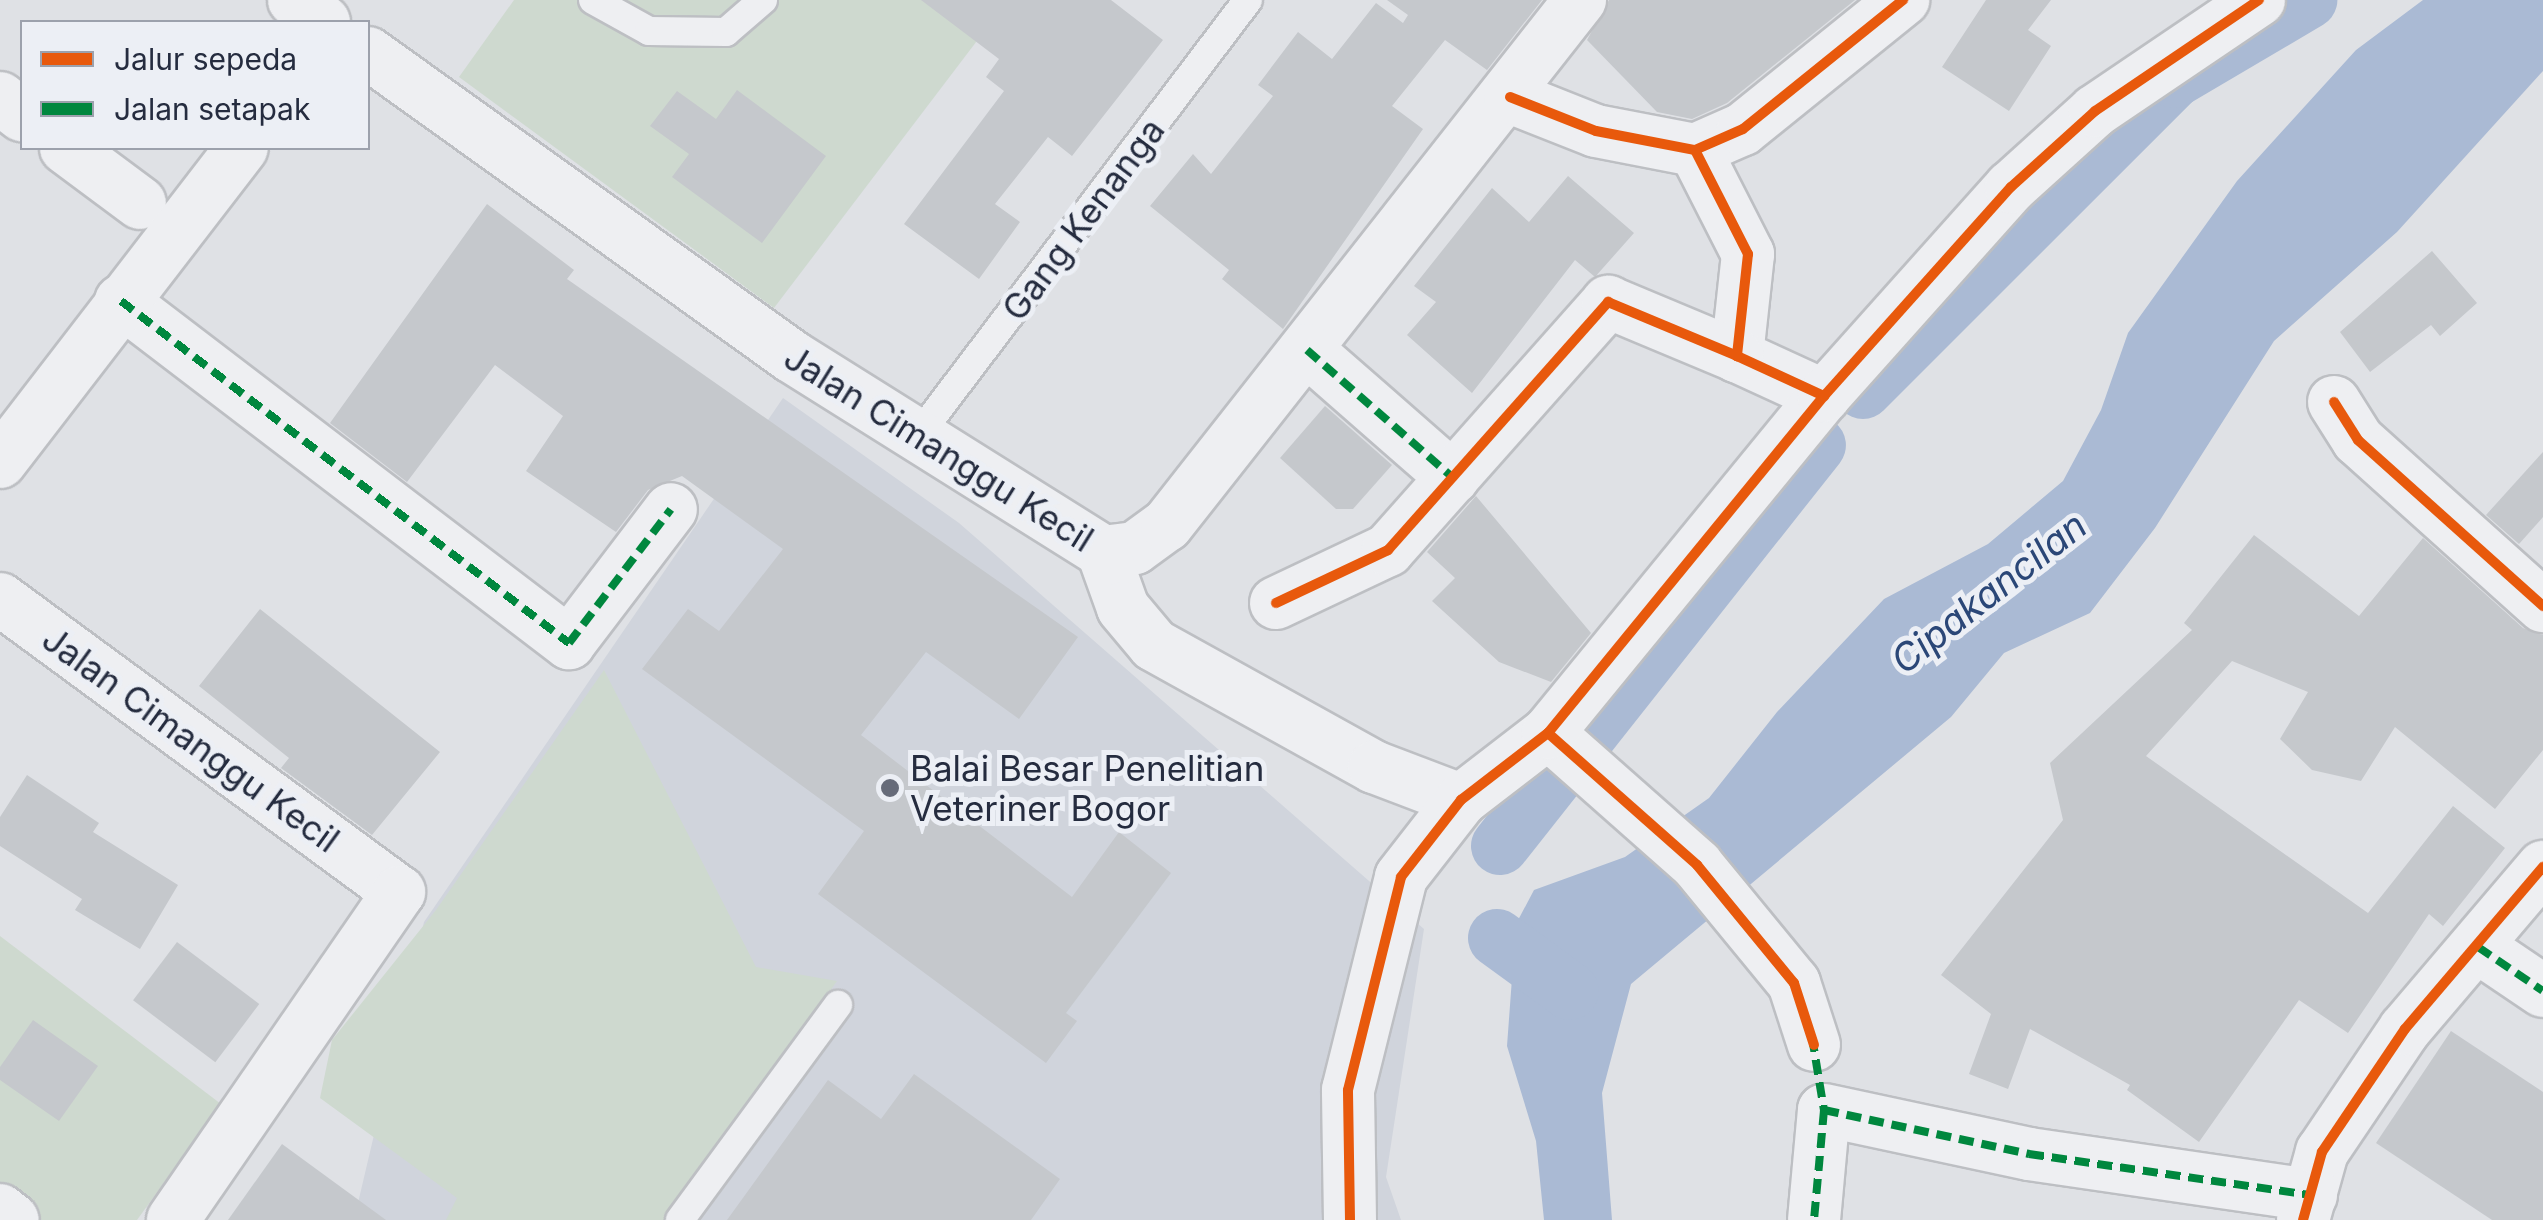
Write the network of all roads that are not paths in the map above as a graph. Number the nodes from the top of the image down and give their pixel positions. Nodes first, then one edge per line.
1 (294, 0) edge
2 (593, 0) edge
3 (763, 0) edge
4 (1248, 0) edge
5 (1580, 0) edge
6 (1903, 0) edge
7 (2259, 0) edge
8 (321, 20) edge
9 (370, 55) edge
10 (1510, 97) junction
11 (0, 98) edge
12 (20, 113) edge
13 (69, 150) edge
14 (240, 150) edge
15 (1695, 150) junction
16 (140, 203) dead end
17 (122, 301) junction
18 (1307, 350) junction
19 (1737, 356) junction
20 (1824, 396) junction
21 (2334, 402) dead end
22 (917, 438) junction
23 (0, 462) edge
24 (1453, 478) junction
25 (671, 510) dead end
26 (1103, 552) junction
27 (0, 599) edge
28 (1276, 604) dead end
29 (2543, 606) edge
30 (1562, 741) junction
31 (1461, 800) junction
32 (2543, 867) edge
33 (2478, 948) junction
34 (2543, 991) edge
35 (838, 1005) dead end
36 (1814, 1045) dead end
37 (2307, 1208) edge
38 (0, 1210) edge
39 (13, 1220) edge
40 (173, 1220) edge
41 (680, 1220) edge
42 (1350, 1220) edge
43 (1814, 1220) edge

1 - 8 street
2 - 3 lane
4 - 22 lane, Gang Kenanga
5 - 10 street, Jalan Cimanggu Kecil
6 - 15 street
7 - 20 street
9 - 22 street, Jalan Cimanggu Kecil
10 - 15 street
10 - 18 street, Jalan Cimanggu Kecil
11 - 12 street
13 - 16 street
14 - 17 street
15 - 19 street
17 - 23 street
17 - 25 street
18 - 24 street
18 - 26 street, Jalan Cimanggu Kecil
19 - 20 street
19 - 24 street
20 - 30 street
21 - 29 street
22 - 26 street, Jalan Cimanggu Kecil
24 - 28 street
26 - 31 street
27 - 40 street, Jalan Cimanggu Kecil
30 - 31 street
30 - 36 street
31 - 42 street
32 - 33 street
33 - 34 street
33 - 37 street
35 - 41 lane
37 - 43 street
38 - 39 street

